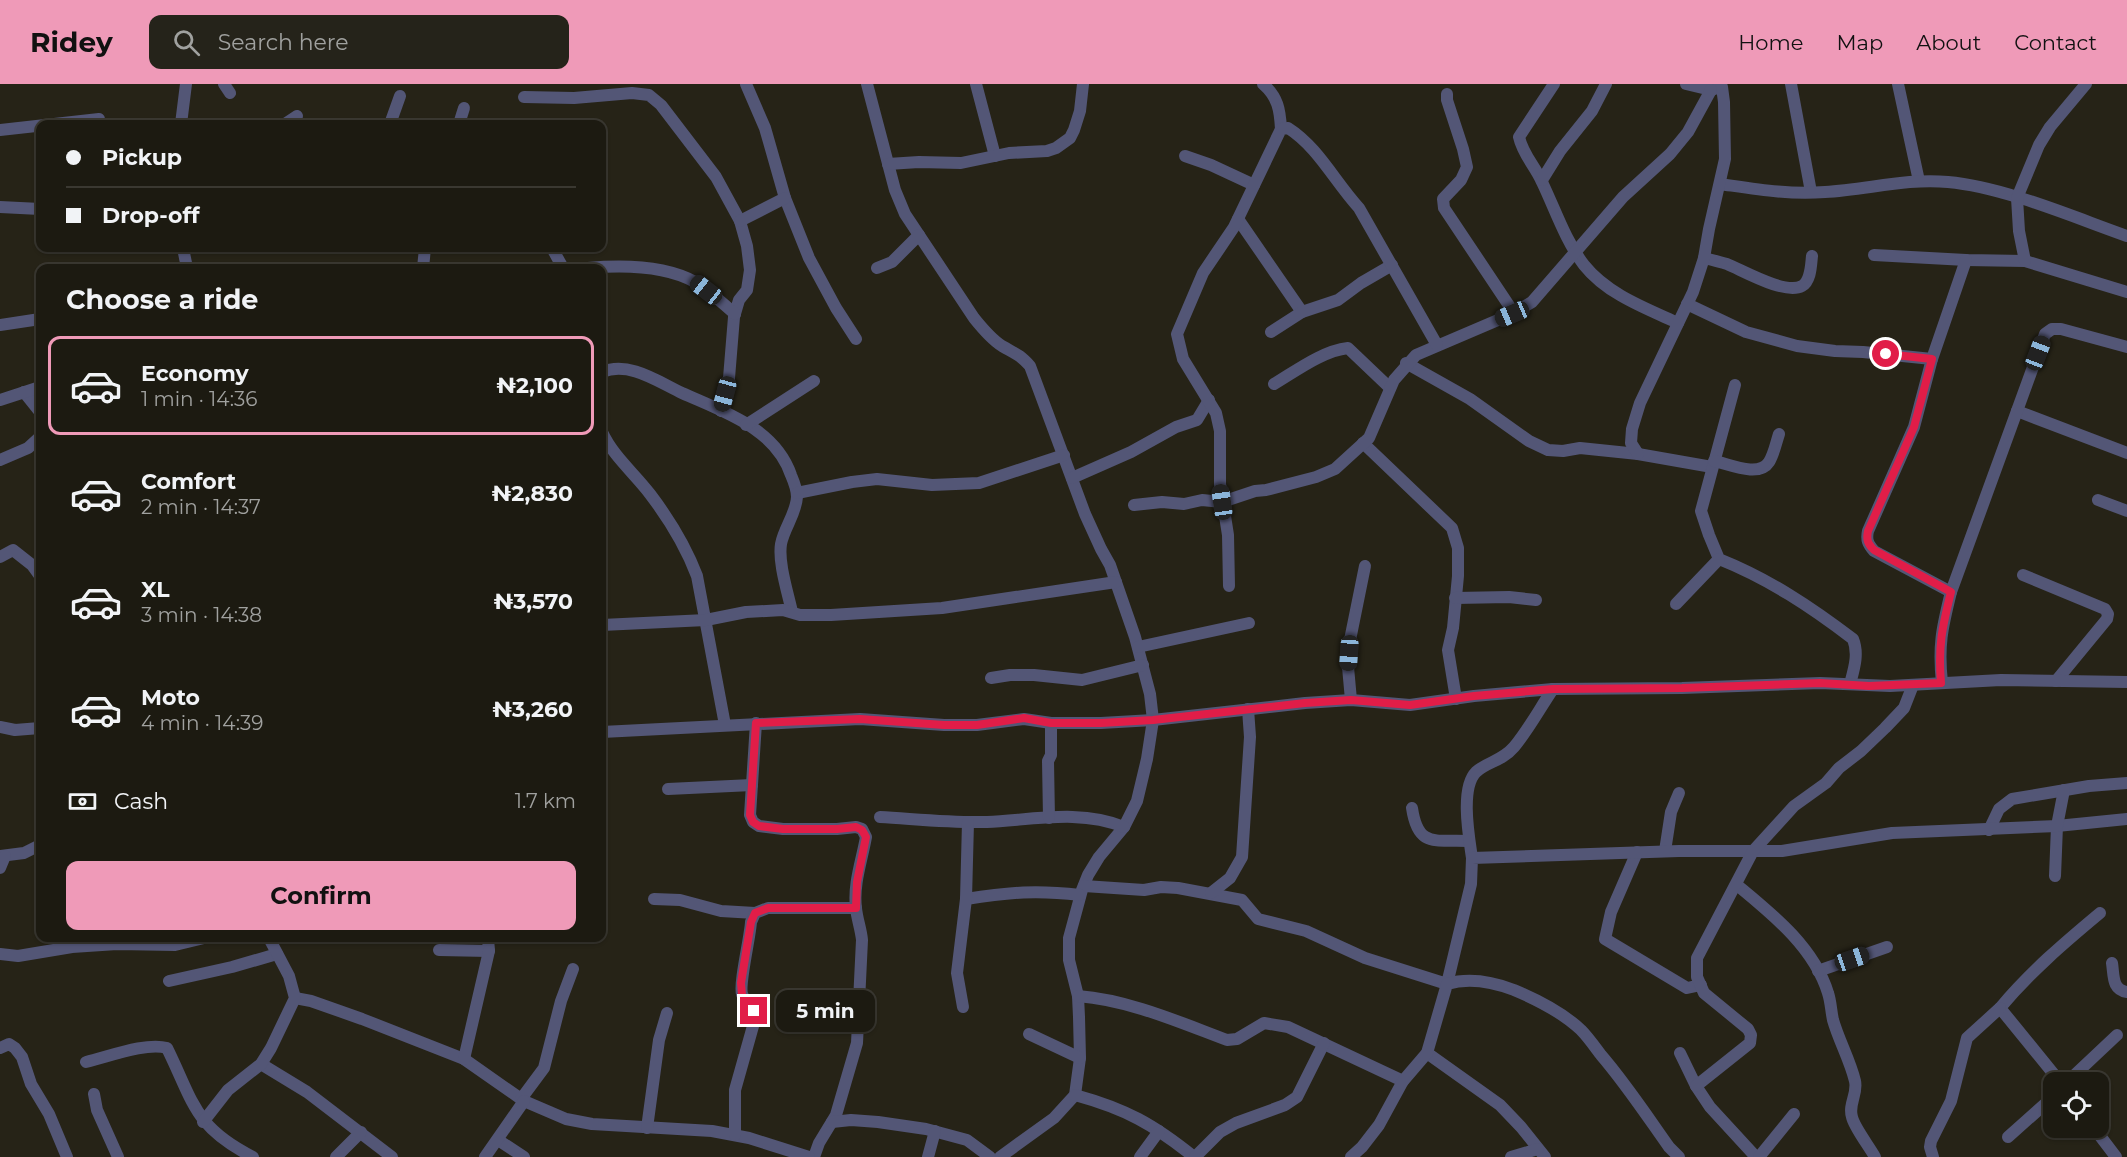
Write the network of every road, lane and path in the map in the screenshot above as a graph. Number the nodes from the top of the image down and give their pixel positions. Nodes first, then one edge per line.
1 (186, 84) edge
2 (746, 84) edge
3 (867, 84) edge
4 (976, 84) edge
5 (1083, 84) edge
6 (1263, 84) edge
7 (1554, 84) edge
8 (1606, 84) edge
9 (1686, 84) edge
10 (1791, 84) edge
11 (1898, 84) edge
12 (2086, 84) edge
13 (1720, 87) edge
14 (1447, 94) dead end
15 (400, 96) dead end
16 (524, 97) dead end
17 (464, 108) dead end
18 (297, 116) dead end
19 (99, 119) dead end
20 (90, 120) edge
21 (181, 120) edge
22 (291, 120) edge
23 (391, 120) edge
24 (460, 120) edge
25 (36, 126) edge
26 (1281, 129) junction
27 (0, 130) edge
28 (994, 156) junction
29 (1185, 156) dead end
30 (888, 164) junction
31 (1542, 180) junction
32 (1919, 181) junction
33 (1720, 184) junction
34 (1254, 185) junction
35 (1811, 192) junction
36 (785, 198) junction
37 (2017, 198) junction
38 (36, 209) edge
39 (1, 210) edge
40 (1238, 219) junction
41 (740, 221) junction
42 (919, 235) junction
43 (2127, 236) edge
44 (1576, 251) junction
45 (1874, 255) dead end
46 (1812, 256) dead end
47 (1704, 258) junction
48 (1966, 260) junction
49 (2025, 261) junction
50 (1392, 265) junction
51 (606, 268) edge
52 (878, 268) dead end
53 (2127, 292) edge
54 (1688, 304) junction
55 (1302, 312) junction
56 (1514, 313) junction
57 (735, 314) junction
58 (36, 320) edge
59 (1678, 323) junction
60 (0, 325) edge
61 (1271, 332) dead end
62 (856, 339) dead end
63 (1437, 345) junction
64 (2127, 347) edge
65 (1932, 359) junction
66 (1406, 363) junction
67 (606, 370) edge
68 (814, 381) dead end
69 (1274, 384) dead end
70 (1735, 385) dead end
71 (36, 388) edge
72 (1390, 388) junction
73 (24, 392) junction
74 (0, 400) edge
75 (1209, 400) junction
76 (36, 407) edge
77 (721, 411) junction
78 (2017, 411) junction
79 (1197, 420) junction
80 (746, 425) junction
81 (1220, 431) junction
82 (1779, 434) dead end
83 (606, 439) edge
84 (36, 441) edge
85 (1363, 443) junction
86 (2127, 453) edge
87 (1638, 454) junction
88 (1064, 455) junction
89 (0, 460) edge
90 (1713, 464) junction
91 (1072, 478) junction
92 (797, 493) junction
93 (2098, 500) dead end
94 (1222, 502) junction
95 (1134, 505) dead end
96 (2127, 511) edge
97 (0, 557) edge
98 (1719, 559) junction
99 (1365, 566) dead end
100 (36, 570) edge
101 (2023, 575) dead end
102 (1116, 582) junction
103 (1228, 586) dead end
104 (1951, 592) junction
105 (1455, 598) junction
106 (1536, 600) dead end
107 (1676, 604) dead end
108 (792, 612) junction
109 (706, 620) junction
110 (1249, 623) dead end
111 (606, 625) edge
112 (1137, 647) junction
113 (1143, 665) junction
114 (991, 678) dead end
115 (2056, 681) junction
116 (2127, 682) edge
117 (1941, 683) junction
118 (1850, 684) junction
119 (1913, 685) junction
120 (1553, 689) junction
121 (1456, 699) junction
122 (1351, 700) junction
123 (1248, 709) junction
124 (1153, 720) junction
125 (756, 723) junction
126 (1051, 723) junction
127 (725, 725) junction
128 (0, 727) edge
129 (36, 728) edge
130 (606, 732) edge
131 (2127, 783) edge
132 (752, 785) junction
133 (668, 789) dead end
134 (2064, 790) junction
135 (1679, 793) dead end
136 (1412, 808) dead end
137 (880, 817) dead end
138 (1049, 818) junction
139 (2127, 819) edge
140 (968, 822) junction
141 (2057, 826) junction
142 (1124, 827) junction
143 (1989, 830) junction
144 (1469, 841) junction
145 (36, 847) edge
146 (1665, 851) junction
147 (1753, 851) junction
148 (1637, 852) junction
149 (1472, 858) junction
150 (2, 860) edge
151 (2055, 876) dead end
152 (1230, 878) junction
153 (1737, 885) junction
154 (1082, 891) junction
155 (1211, 893) junction
156 (1233, 897) junction
157 (654, 899) dead end
158 (966, 899) junction
159 (856, 908) junction
160 (755, 913) junction
161 (2100, 913) dead end
162 (187, 942) edge
163 (271, 942) edge
164 (488, 942) edge
165 (1887, 947) dead end
166 (439, 950) dead end
167 (489, 951) junction
168 (0, 954) edge
169 (277, 954) junction
170 (2112, 963) dead end
171 (573, 969) dead end
172 (1818, 971) junction
173 (168, 981) dead end
174 (1447, 984) junction
175 (1701, 985) junction
176 (2127, 992) edge
177 (1078, 996) junction
178 (296, 998) junction
179 (963, 1007) dead end
180 (2000, 1008) junction
181 (667, 1012) dead end
182 (1029, 1034) dead end
183 (2117, 1035) dead end
184 (1324, 1043) junction
185 (0, 1048) edge
186 (1427, 1053) junction
187 (1680, 1053) dead end
188 (1080, 1058) junction
189 (464, 1059) junction
190 (86, 1062) dead end
191 (261, 1064) junction
192 (2052, 1072) edge
193 (2078, 1072) edge
194 (1403, 1081) junction
195 (1696, 1086) junction
196 (94, 1094) dead end
197 (1075, 1095) junction
198 (522, 1100) junction
199 (2043, 1106) edge
200 (1794, 1114) dead end
201 (203, 1122) junction
202 (832, 1122) junction
203 (647, 1128) junction
204 (935, 1131) junction
205 (1159, 1131) junction
206 (361, 1132) junction
207 (735, 1135) junction
208 (2008, 1137) dead end
209 (2102, 1138) edge
210 (498, 1140) junction
211 (1541, 1153) edge
212 (1005, 1156) edge
213 (66, 1157) edge
214 (118, 1157) edge
215 (253, 1157) edge
216 (336, 1157) edge
217 (392, 1157) edge
218 (485, 1157) edge
219 (524, 1157) edge
220 (809, 1157) edge
221 (814, 1157) edge
222 (928, 1157) edge
223 (990, 1157) edge
224 (1140, 1157) edge
225 (1194, 1157) edge
226 (1351, 1157) edge
227 (1511, 1157) edge
228 (1679, 1157) edge
229 (1757, 1157) edge
230 (1875, 1157) edge
231 (1933, 1157) edge
232 (2116, 1157) edge

1 - 21 street
2 - 36 street
3 - 30 street
4 - 28 street
5 - 28 street
6 - 26 street
7 - 31 street
8 - 31 street
9 - 13 street
10 - 35 street
11 - 32 street
12 - 37 street
13 - 33 street
13 - 44 street
14 - 56 street
15 - 23 street
16 - 41 street
17 - 24 street
18 - 22 street
19 - 20 street
25 - 27 street
26 - 34 street
26 - 50 street
28 - 30 street
29 - 34 street
30 - 42 street
31 - 44 street
32 - 35 street
32 - 37 street
33 - 35 street
33 - 47 street
34 - 40 street
36 - 41 street
36 - 62 street
37 - 43 street
37 - 49 street
38 - 39 street
40 - 55 street
40 - 75 street
41 - 57 street
42 - 52 street
42 - 88 street
44 - 56 street
44 - 59 street
45 - 48 street
46 - 47 street
47 - 54 street
48 - 49 street
48 - 65 street
49 - 53 street
50 - 55 street
50 - 63 street
51 - 57 street
54 - 59 street
54 - 65 street
55 - 61 street
56 - 63 street
57 - 77 street
58 - 60 street
59 - 87 street
63 - 66 street
64 - 78 street
65 - 104 street
66 - 72 street
66 - 87 street
67 - 77 street
68 - 80 street
69 - 72 street
70 - 90 street
71 - 73 street
72 - 85 street
73 - 74 street
73 - 76 street
75 - 79 street
75 - 81 street
77 - 80 street
78 - 86 street
78 - 104 street
79 - 81 street
79 - 91 street
80 - 92 street
81 - 94 street
82 - 90 street
83 - 109 street
84 - 89 street
85 - 94 street
85 - 105 street
87 - 90 street
88 - 91 street
88 - 92 street
90 - 98 street
91 - 102 street
92 - 108 street
93 - 96 street
94 - 95 street
94 - 103 street
97 - 100 street
98 - 107 street
98 - 118 street
99 - 122 street
101 - 115 street
102 - 108 street
102 - 112 street
104 - 117 street
105 - 106 street
105 - 121 street
108 - 109 street
109 - 111 street
109 - 127 street
110 - 112 street
112 - 113 street
113 - 114 street
113 - 124 street
115 - 116 street
115 - 117 street
117 - 119 street
118 - 119 street
118 - 120 street
119 - 147 street
120 - 121 street
120 - 144 street
121 - 122 street
122 - 123 street
123 - 124 street
123 - 152 street
124 - 126 street
124 - 142 street
125 - 126 street
125 - 127 street
125 - 132 street
126 - 138 street
127 - 130 street
128 - 129 street
131 - 134 street
132 - 133 street
132 - 159 street
134 - 141 street
134 - 143 street
135 - 146 street
136 - 144 street
137 - 140 street
138 - 140 street
138 - 142 street
139 - 141 street
140 - 158 street
141 - 143 street
141 - 151 street
142 - 154 street
143 - 147 street
144 - 149 street
145 - 150 street
146 - 147 street
146 - 148 street
147 - 153 street
148 - 149 street
148 - 175 street
149 - 174 street
152 - 155 street
152 - 156 street
153 - 172 street
153 - 175 street
154 - 155 street
154 - 158 street
154 - 177 street
155 - 156 street
156 - 174 street
157 - 160 street
158 - 179 street
159 - 160 street
159 - 202 street
160 - 207 street
161 - 180 street
162 - 168 street
163 - 169 street
164 - 167 street
165 - 172 street
166 - 167 street
167 - 189 street
169 - 173 street
169 - 178 street
170 - 176 street
171 - 198 street
172 - 230 street
174 - 186 street
174 - 228 street
175 - 195 street
177 - 184 street
177 - 188 street
178 - 189 street
178 - 191 street
180 - 192 street
180 - 231 street
181 - 203 street
182 - 188 street
183 - 193 street
184 - 194 street
184 - 225 street
185 - 213 street
186 - 194 street
186 - 211 street
187 - 195 street
188 - 197 street
189 - 198 street
190 - 201 street
191 - 201 street
191 - 206 street
194 - 226 street
195 - 229 street
196 - 214 street
197 - 205 street
197 - 212 street
198 - 203 street
198 - 210 street
199 - 208 street
200 - 229 street
201 - 215 street
202 - 204 street
202 - 221 street
203 - 207 street
204 - 222 street
204 - 223 street
205 - 224 street
205 - 225 street
206 - 216 street
206 - 217 street
207 - 220 street
209 - 232 street
210 - 218 street
210 - 219 street
211 - 227 street

